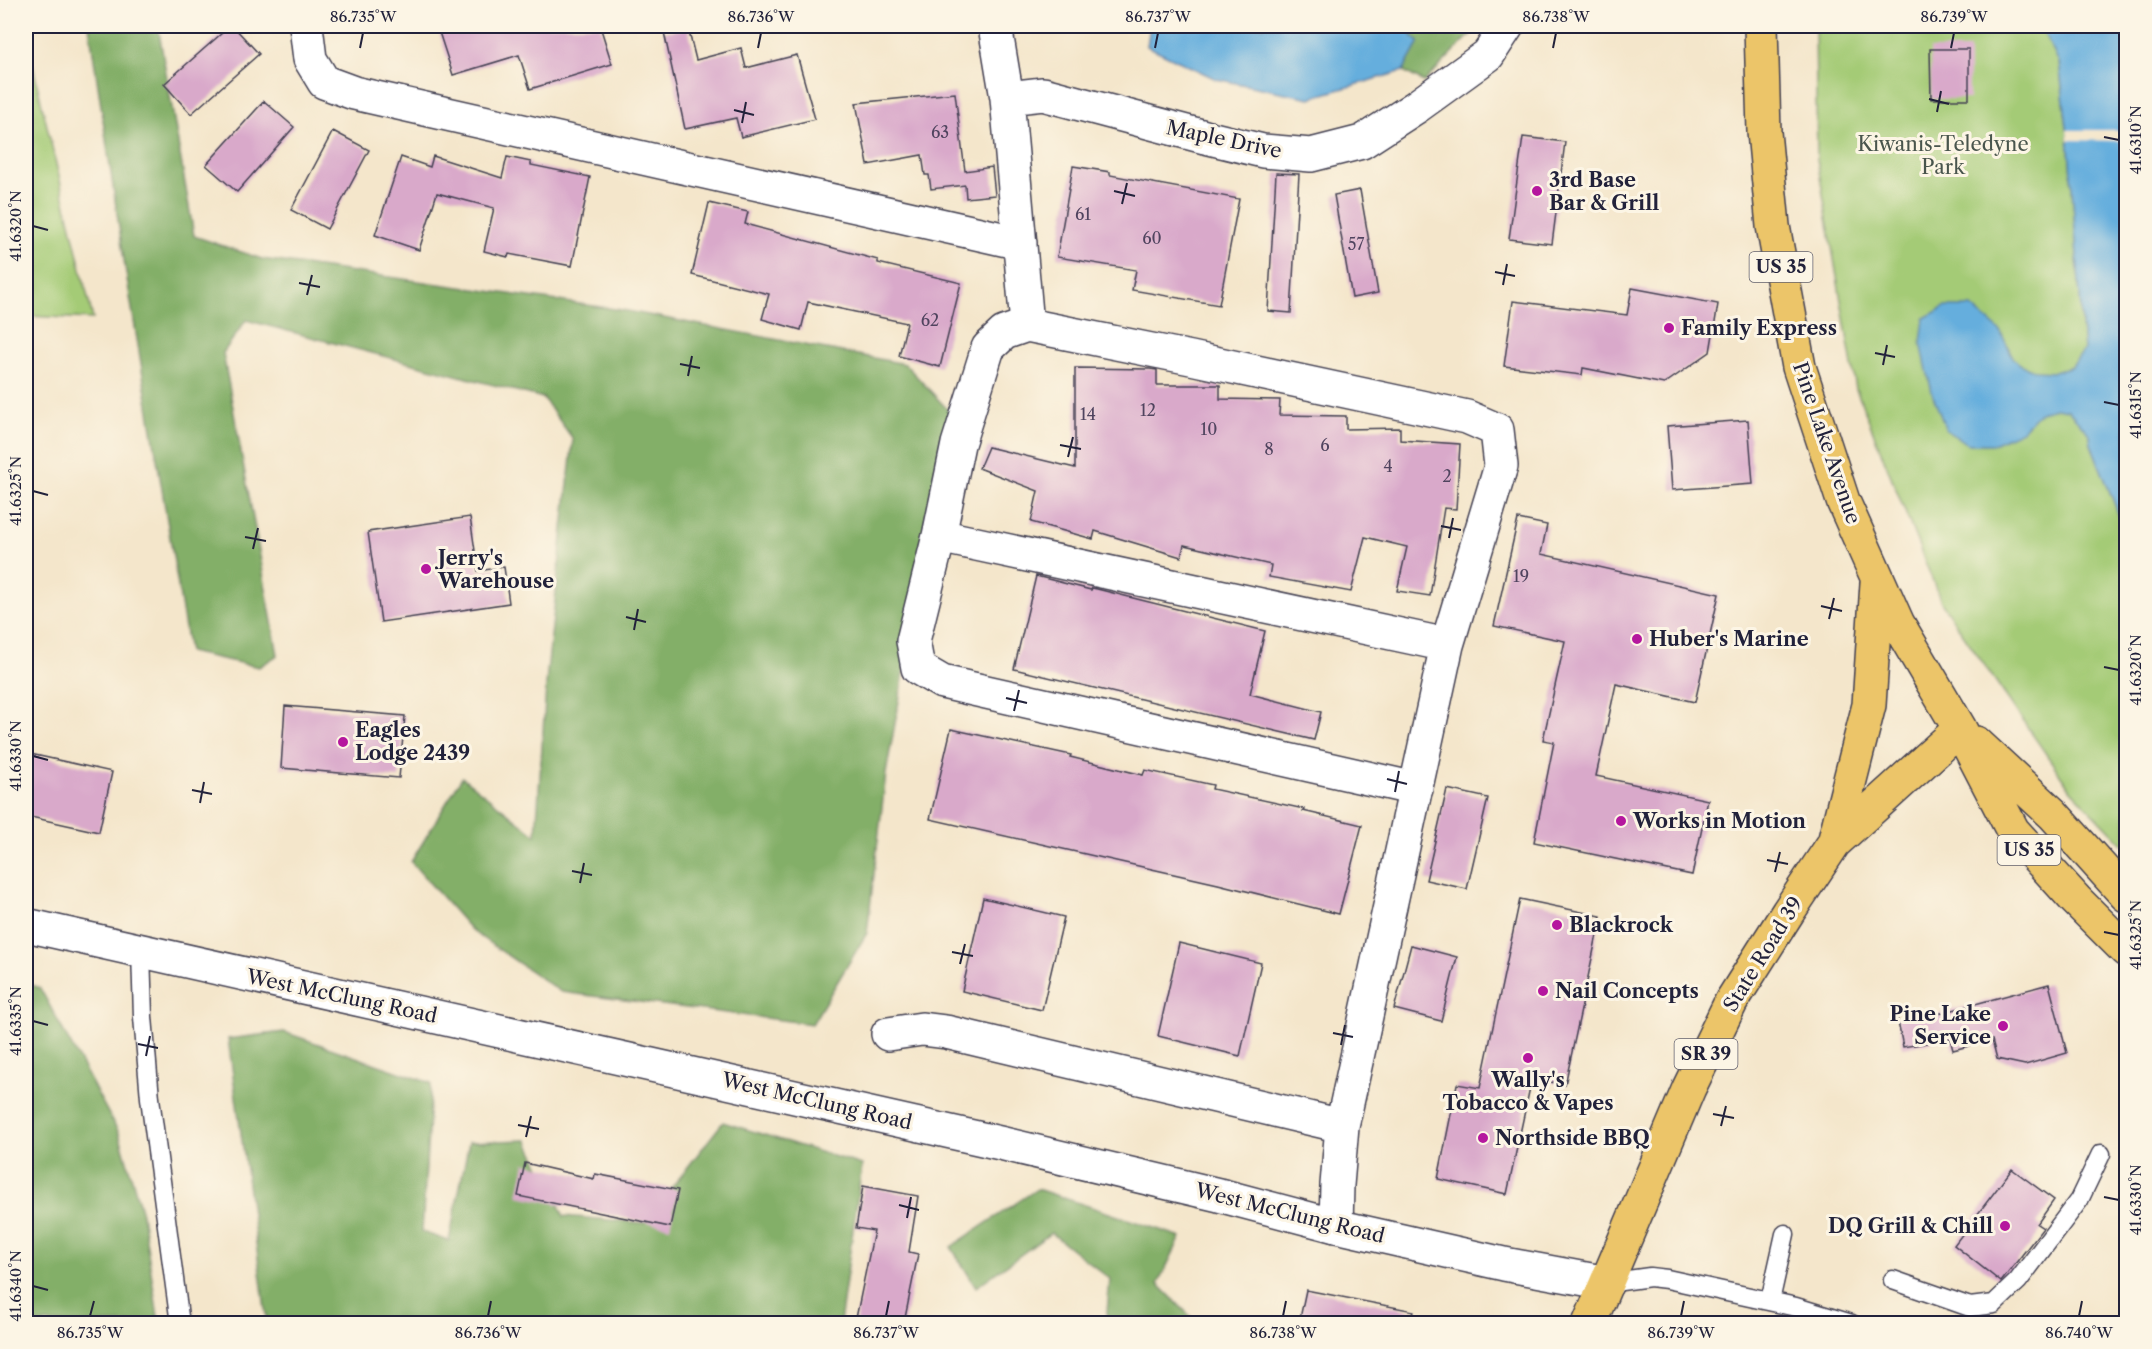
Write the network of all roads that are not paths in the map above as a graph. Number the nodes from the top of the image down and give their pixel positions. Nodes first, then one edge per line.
1 (306, 26) edge
2 (995, 26) edge
3 (1507, 26) edge
4 (1761, 26) edge
5 (1007, 98) junction
6 (1020, 243) junction
7 (1028, 326) junction
8 (939, 536) junction
9 (1877, 578) junction
10 (1447, 645) junction
11 (1960, 729) junction
12 (1416, 789) junction
13 (1833, 843) junction
14 (2127, 895) edge
15 (26, 925) edge
16 (2127, 950) edge
17 (141, 951) junction
18 (888, 1034) dead end
19 (1342, 1126) junction
20 (2101, 1154) dead end
21 (1336, 1226) junction
22 (1785, 1234) dead end
23 (1893, 1280) dead end
24 (1607, 1283) junction
25 (1770, 1301) junction
26 (180, 1323) edge
27 (1589, 1323) edge
28 (1852, 1323) edge

1 - 6 street
2 - 5 street
3 - 5 street, Maple Drive
4 - 9 main road, Pine Lake Avenue / US 35
5 - 6 street
6 - 7 street
7 - 8 street
7 - 10 street
8 - 10 street
8 - 12 street
9 - 11 main road, Pine Lake Avenue / US 35
9 - 13 main road
10 - 12 street
11 - 13 main road, State Road 39 / SR 39
11 - 14 main road, Pine Lake Avenue / US 35
11 - 16 main road, Pine Lake Avenue / US 35
12 - 19 street
13 - 24 main road, State Road 39 / SR 39
15 - 17 street, West McClung Road
17 - 21 street, West McClung Road
17 - 26 lane
18 - 19 street
19 - 21 street
20 - 23 lane
21 - 24 street, West McClung Road
22 - 25 lane
24 - 25 lane
24 - 27 main road, State Road 39 / SR 39
25 - 28 lane

